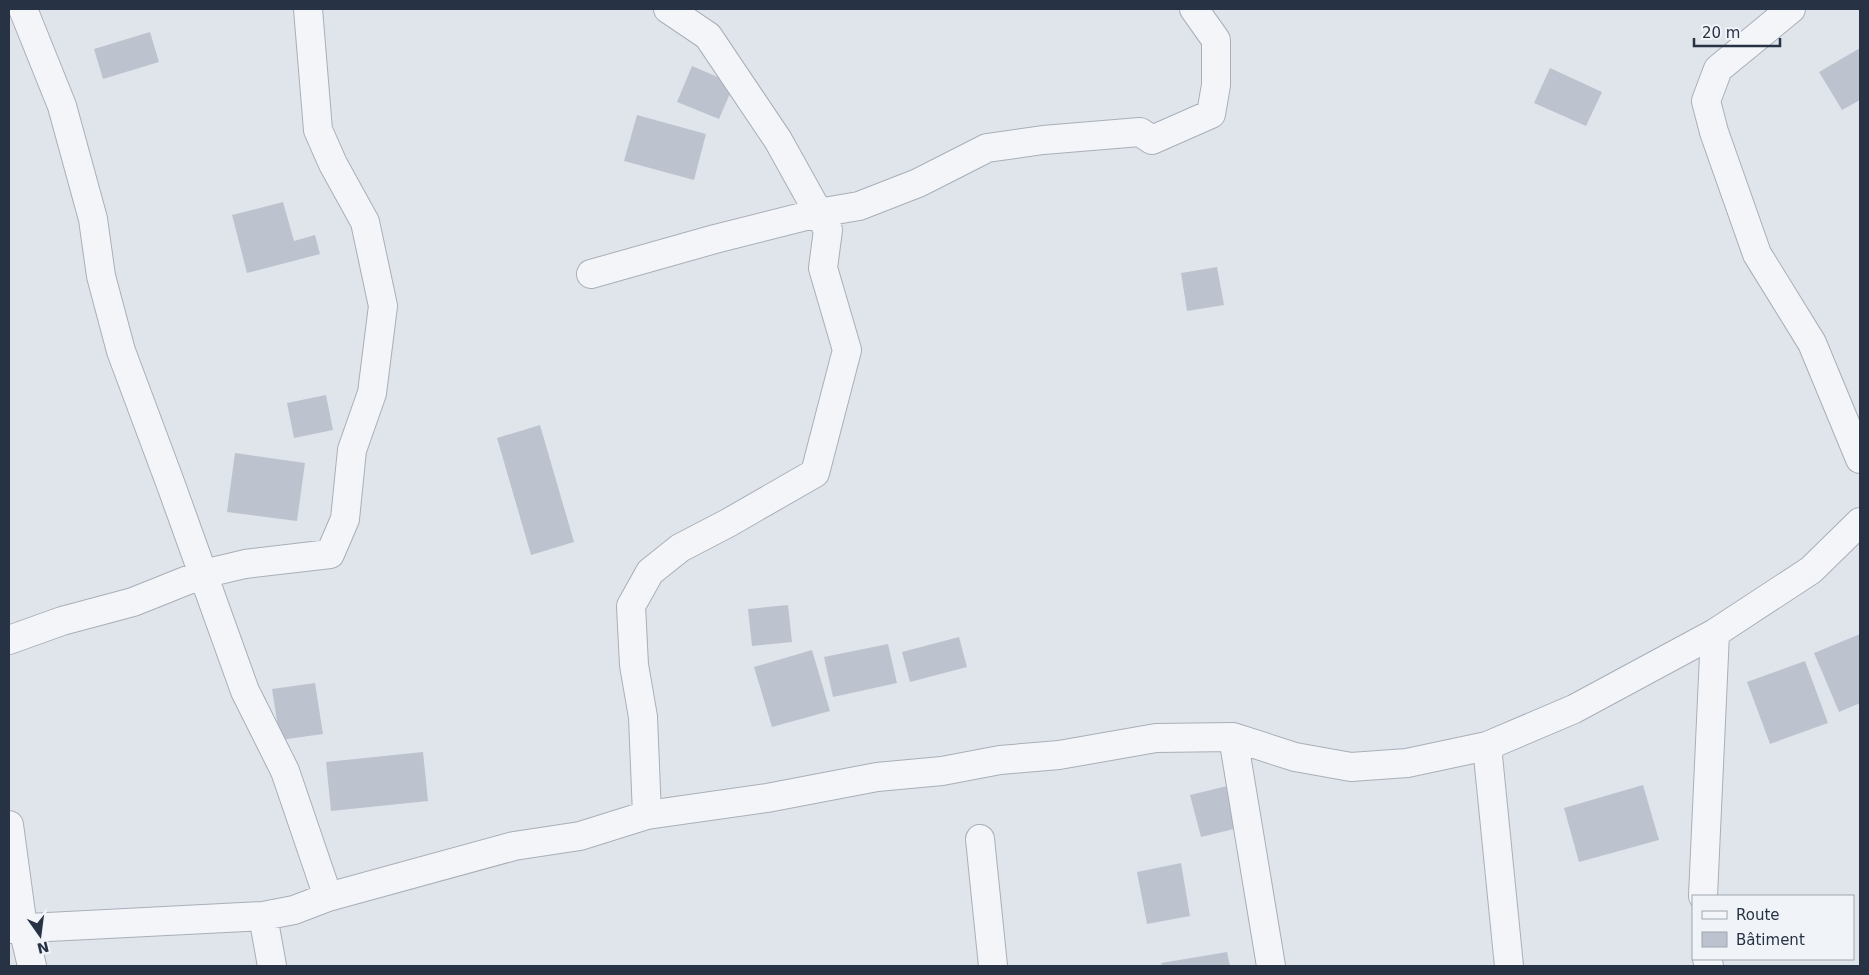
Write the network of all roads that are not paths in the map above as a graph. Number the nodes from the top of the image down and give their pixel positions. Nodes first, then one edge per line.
1 (23, 9) edge
2 (308, 9) edge
3 (668, 9) edge
4 (1791, 9) edge
5 (1194, 10) edge
6 (818, 213) junction
7 (591, 274) dead end
8 (1860, 459) edge
9 (1860, 522) edge
10 (203, 574) junction
11 (1715, 633) junction
12 (9, 640) edge
13 (1233, 737) junction
14 (1488, 746) junction
15 (647, 815) junction
16 (9, 825) edge
17 (980, 838) dead end
18 (1703, 895) edge
19 (328, 896) junction
20 (263, 916) junction
21 (16, 928) edge
22 (32, 966) edge
23 (272, 966) edge
24 (993, 966) edge
25 (1271, 966) edge
26 (1509, 966) edge

1 - 10 street
2 - 10 street
3 - 6 street
4 - 8 street
5 - 6 street
6 - 7 street
6 - 15 street
9 - 11 street
10 - 12 street
10 - 19 street
11 - 14 street
11 - 18 street
13 - 14 street
13 - 15 street
13 - 25 street
14 - 26 street
15 - 19 street
16 - 21 street
17 - 24 street
19 - 20 street
20 - 21 street
20 - 23 street
21 - 22 street

